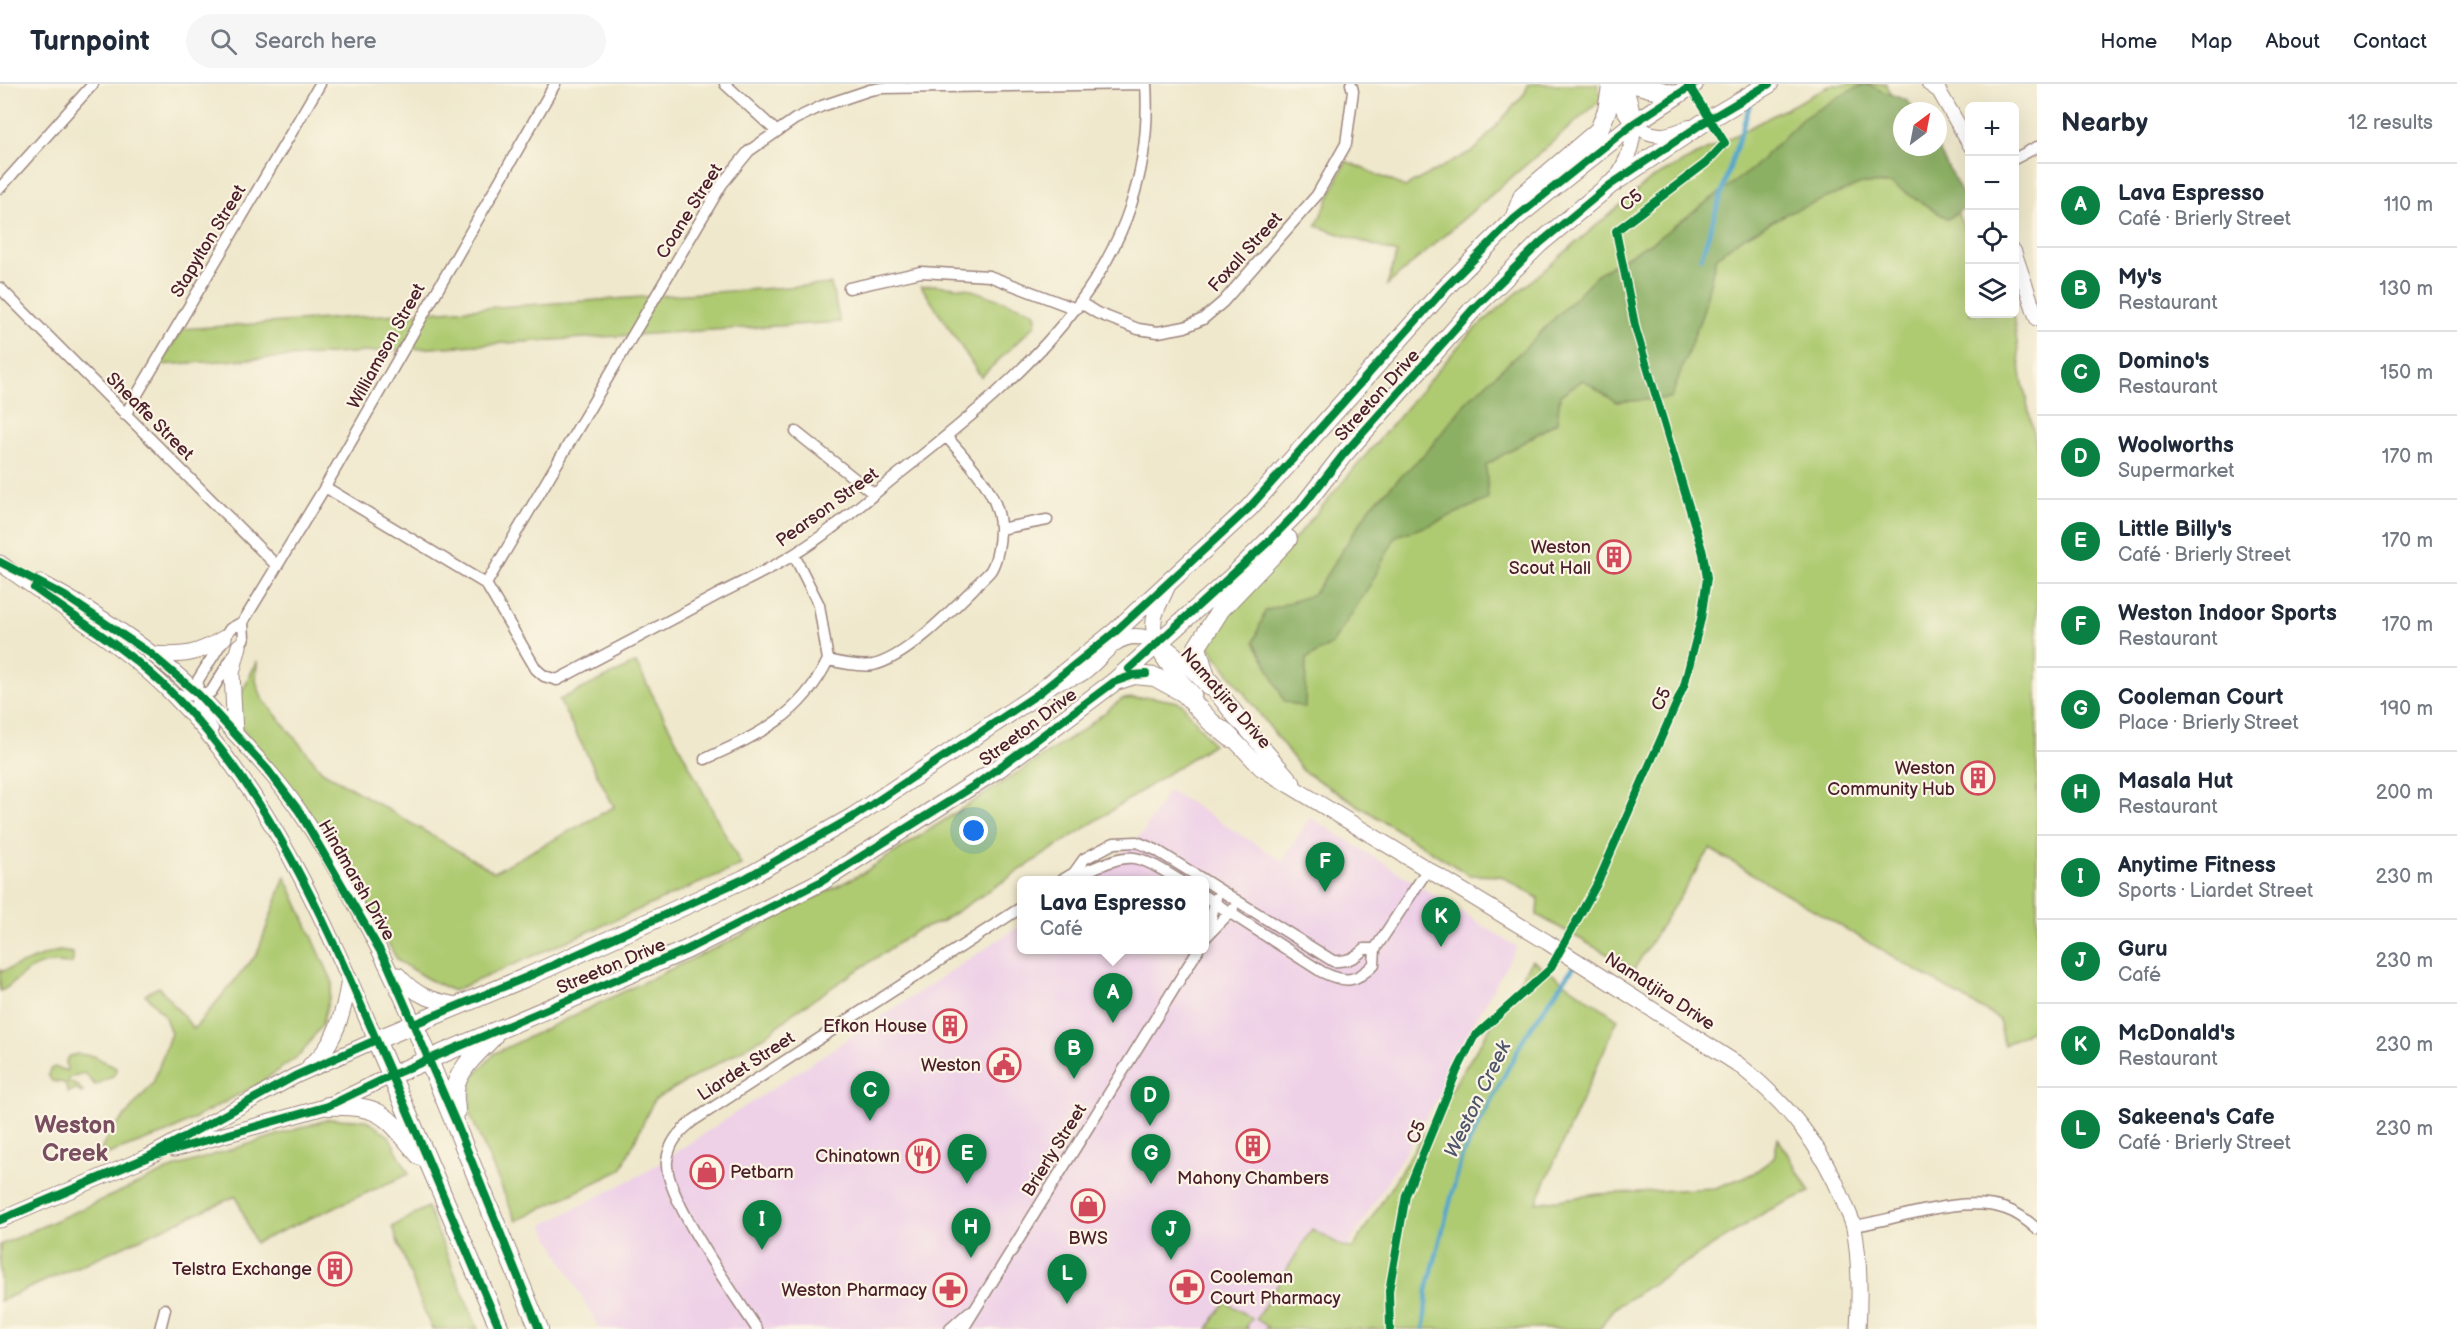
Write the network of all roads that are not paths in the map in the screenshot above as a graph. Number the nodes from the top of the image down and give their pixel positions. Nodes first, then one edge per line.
1 (93, 84) edge
2 (320, 84) edge
3 (555, 84) edge
4 (725, 84) edge
5 (1146, 84) edge
6 (1351, 84) edge
7 (1635, 84) edge
8 (1694, 84) edge
9 (1769, 84) edge
10 (1615, 85) edge
11 (1936, 86) edge
12 (1676, 96) junction
13 (1634, 123) junction
14 (1703, 123) junction
15 (776, 131) junction
16 (1965, 136) edge
17 (2037, 147) edge
18 (2019, 156) edge
19 (1611, 185) junction
20 (0, 188) edge
21 (1514, 219) junction
22 (2018, 264) edge
23 (849, 288) dead end
24 (2, 294) edge
25 (1079, 306) junction
26 (2037, 319) edge
27 (125, 415) junction
28 (796, 432) dead end
29 (946, 436) junction
30 (325, 487) junction
31 (874, 494) junction
32 (1304, 505) junction
33 (1047, 520) dead end
34 (1000, 529) junction
35 (794, 555) junction
36 (0, 562) edge
37 (277, 566) junction
38 (486, 584) junction
39 (1168, 584) junction
40 (243, 622) junction
41 (224, 638) junction
42 (1158, 644) junction
43 (239, 646) junction
44 (151, 654) junction
45 (828, 660) junction
46 (1114, 682) junction
47 (1051, 684) junction
48 (170, 692) junction
49 (198, 694) junction
50 (1240, 721) junction
51 (235, 734) junction
52 (1231, 738) junction
53 (705, 759) dead end
54 (238, 771) junction
55 (1300, 792) junction
56 (1428, 870) junction
57 (1074, 873) junction
58 (1069, 876) edge
59 (1172, 876) edge
60 (1197, 876) edge
61 (1209, 883) edge
62 (1221, 891) junction
63 (1209, 899) edge
64 (1238, 901) junction
65 (1017, 910) edge
66 (1230, 913) junction
67 (1209, 934) edge
68 (1375, 949) junction
69 (1196, 954) edge
70 (386, 961) junction
71 (349, 978) junction
72 (458, 1005) junction
73 (414, 1024) junction
74 (500, 1030) junction
75 (376, 1040) junction
76 (429, 1060) junction
77 (392, 1075) junction
78 (295, 1076) junction
79 (328, 1106) junction
80 (457, 1125) junction
81 (148, 1157) junction
82 (433, 1171) junction
83 (0, 1220) edge
84 (1854, 1226) junction
85 (2037, 1229) edge
86 (976, 1306) junction
87 (165, 1309) dead end
88 (540, 1326) edge
89 (160, 1329) edge
90 (500, 1329) edge
91 (757, 1329) edge
92 (950, 1329) edge
93 (963, 1329) edge
94 (1858, 1329) edge

1 - 20 street
2 - 27 street, Stapylton Street
3 - 30 street, Williamson Street
4 - 15 street
5 - 15 street, Coane Street
5 - 25 street, Pearson Street
6 - 25 street, Foxall Street
7 - 12 main road
8 - 12 main road, Streeton Drive
9 - 14 main road, Streeton Drive
10 - 13 street
10 - 21 main road
11 - 16 street
12 - 13 main road, Streeton Drive
13 - 14 street
13 - 19 street
13 - 21 main road, Streeton Drive
14 - 19 main road, Streeton Drive
15 - 38 street, Coane Street
17 - 18 street
19 - 32 main road, Streeton Drive
21 - 39 main road, Streeton Drive
22 - 26 street
23 - 25 street, Foxall Street
24 - 27 street, Sheaffe Street
25 - 29 street, Pearson Street
27 - 37 street, Sheaffe Street
28 - 31 street
29 - 31 street, Pearson Street
29 - 34 street
30 - 37 street, Williamson Street
30 - 38 street, Pearson Street
31 - 35 street, Pearson Street
32 - 42 main road, Streeton Drive
32 - 50 main road
33 - 34 street
34 - 45 street
35 - 38 street, Pearson Street
35 - 45 street
36 - 44 main road, Hindmarsh Drive
36 - 48 main road, Hindmarsh Drive
37 - 40 street, Williamson Street
39 - 42 main road, Namatjira Drive
39 - 47 main road, Streeton Drive
40 - 41 street, Williamson Street
40 - 43 street, Williamson Street
41 - 44 main road
41 - 49 street, Williamson Street
42 - 46 main road, Streeton Drive
42 - 47 main road, Namatjira Drive
42 - 50 main road, Namatjira Drive
42 - 52 main road, Namatjira Drive
43 - 49 street, Williamson Street
43 - 51 main road
44 - 49 main road, Hindmarsh Drive
45 - 53 street
46 - 52 main road
46 - 74 main road, Streeton Drive
47 - 72 main road, Streeton Drive
48 - 49 street
48 - 54 main road, Hindmarsh Drive
49 - 51 main road, Hindmarsh Drive
49 - 54 street
50 - 55 main road, Namatjira Drive
51 - 70 main road, Hindmarsh Drive
52 - 55 main road, Namatjira Drive
54 - 71 main road, Hindmarsh Drive
55 - 56 main road, Namatjira Drive
56 - 68 street
56 - 84 main road, Namatjira Drive
57 - 58 street
57 - 59 street
57 - 60 street
61 - 62 street
62 - 63 street
62 - 64 street
63 - 66 street
64 - 66 street
64 - 68 street
65 - 91 street, Liardet Street
66 - 67 street
66 - 68 street
69 - 86 street, Brierly Street
70 - 72 main road
70 - 73 main road, Hindmarsh Drive
71 - 75 main road, Hindmarsh Drive
71 - 78 main road
72 - 73 main road, Streeton Drive
73 - 75 main road, Streeton Drive
73 - 76 main road, Hindmarsh Drive
74 - 76 main road, Streeton Drive
74 - 80 main road
75 - 77 main road, Hindmarsh Drive
75 - 78 main road, Streeton Drive
76 - 77 main road, Streeton Drive
76 - 80 main road, Hindmarsh Drive
77 - 79 main road, Streeton Drive
77 - 82 main road, Hindmarsh Drive
78 - 81 main road, Streeton Drive
79 - 81 main road, Streeton Drive
79 - 82 main road
80 - 88 main road, Hindmarsh Drive
81 - 83 main road, Streeton Drive
82 - 90 main road, Hindmarsh Drive
84 - 85 street
84 - 94 main road, Namatjira Drive
86 - 92 street, Brierly Street
86 - 93 street, Brierly Street
87 - 89 street

